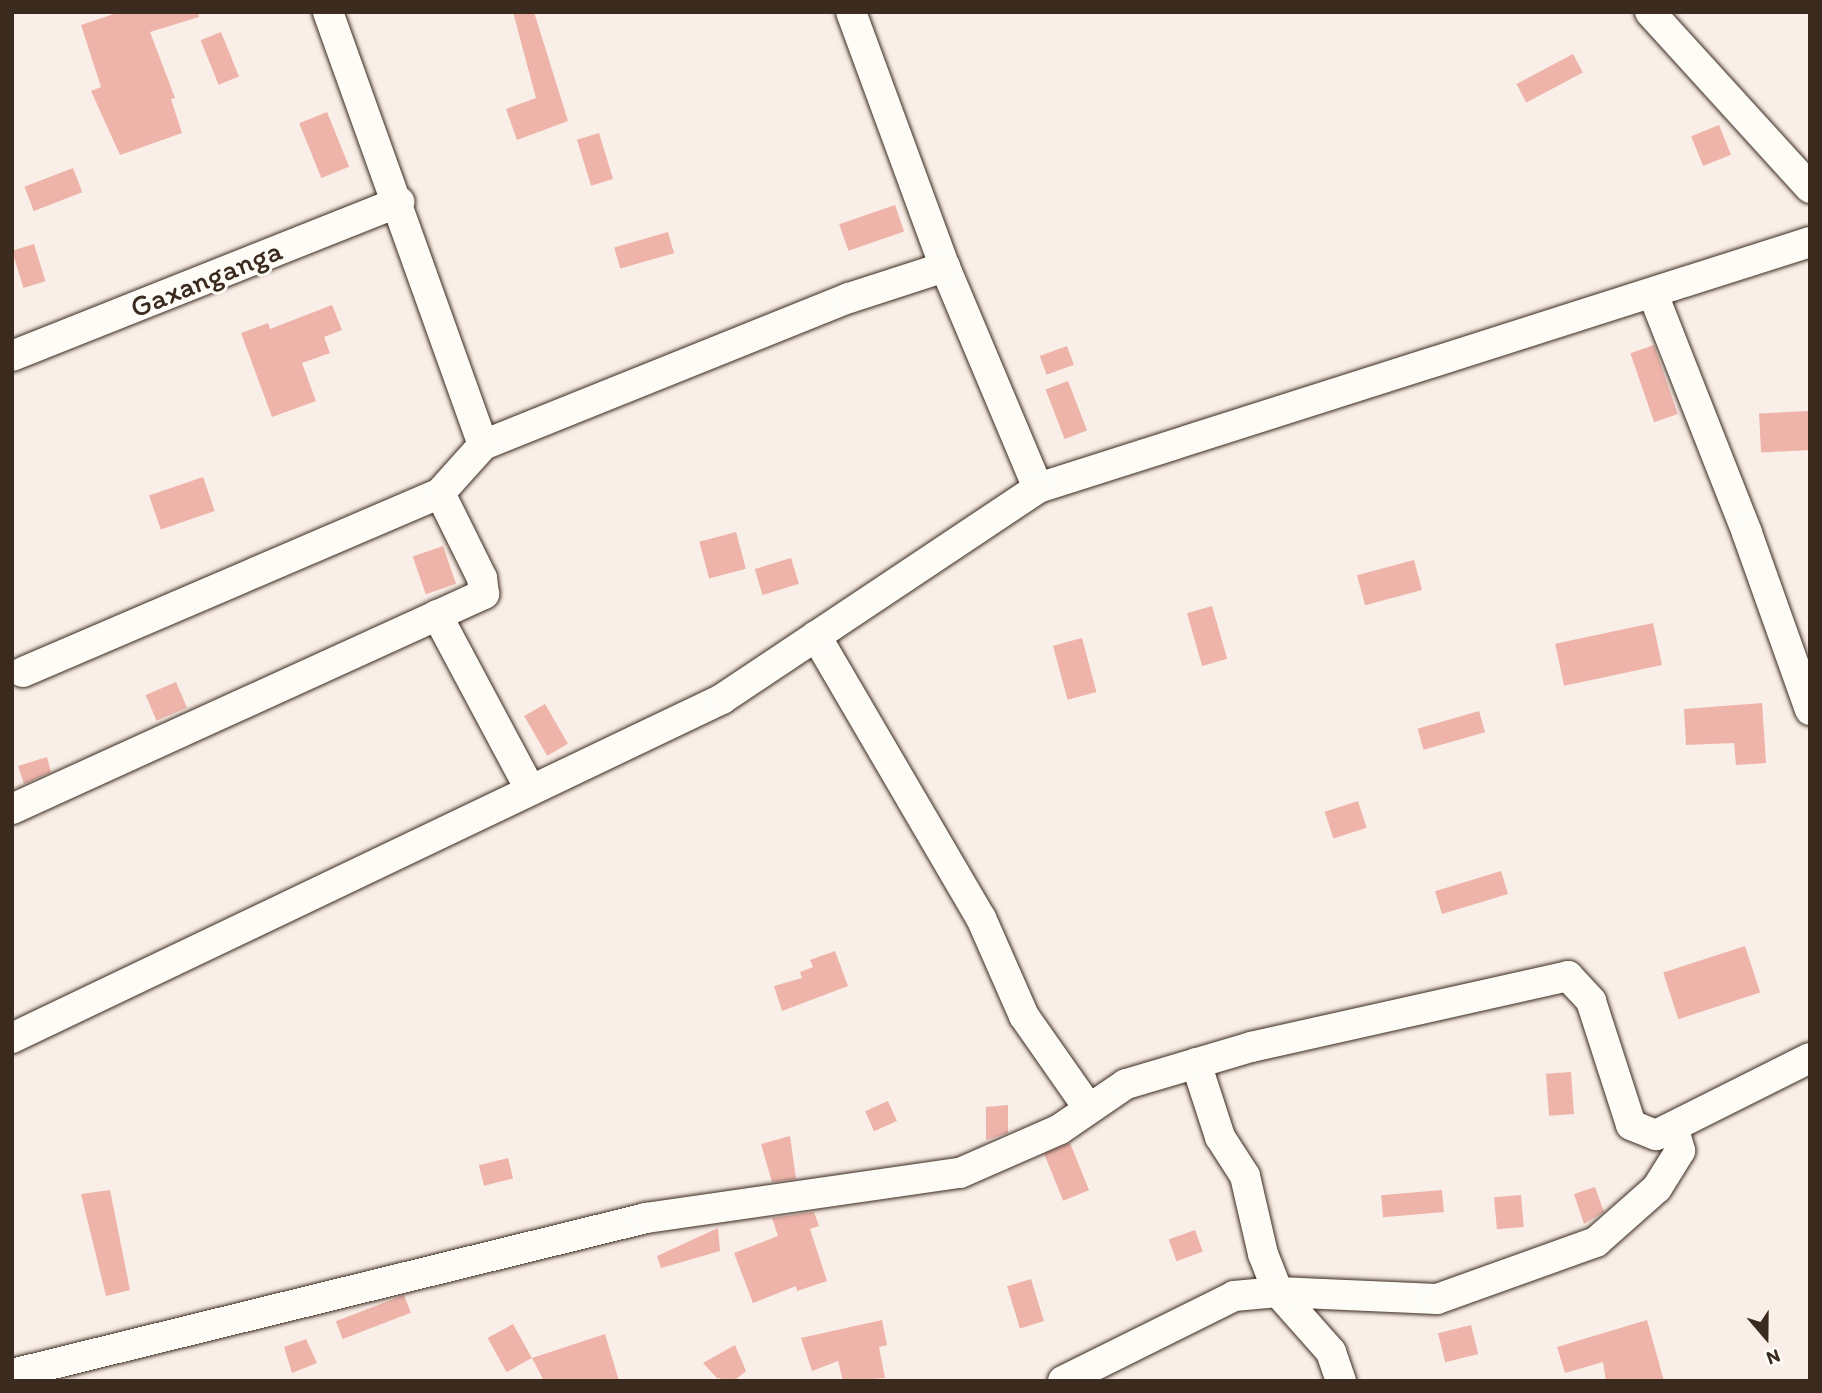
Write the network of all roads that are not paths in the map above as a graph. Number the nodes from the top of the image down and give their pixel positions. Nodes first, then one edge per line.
1 (328, 12) edge
2 (851, 12) edge
3 (1650, 12) edge
4 (1810, 188) edge
5 (399, 202) junction
6 (1810, 242) edge
7 (945, 267) junction
8 (1653, 294) junction
9 (12, 356) edge
10 (483, 445) junction
11 (1038, 488) junction
12 (440, 493) junction
13 (438, 615) junction
14 (816, 636) junction
15 (23, 672) dead end
16 (1810, 710) edge
17 (530, 789) junction
18 (12, 809) edge
19 (12, 1038) edge
20 (1810, 1058) edge
21 (1196, 1063) junction
22 (1089, 1110) junction
23 (1674, 1128) junction
24 (1278, 1292) junction
25 (12, 1374) edge
26 (1063, 1381) edge
27 (1341, 1381) edge

1 - 5 street
2 - 7 street
3 - 4 street
5 - 9 street, Gaxanganga
5 - 10 street
6 - 8 street
7 - 10 street
7 - 11 street
8 - 11 street
8 - 16 street
10 - 12 street
11 - 14 street
12 - 13 street
12 - 15 street
13 - 17 street
13 - 18 street
14 - 17 street
14 - 22 street
17 - 19 street
20 - 23 street
21 - 22 street
21 - 23 street
21 - 24 street
22 - 25 street
23 - 24 street
24 - 26 street
24 - 27 street

